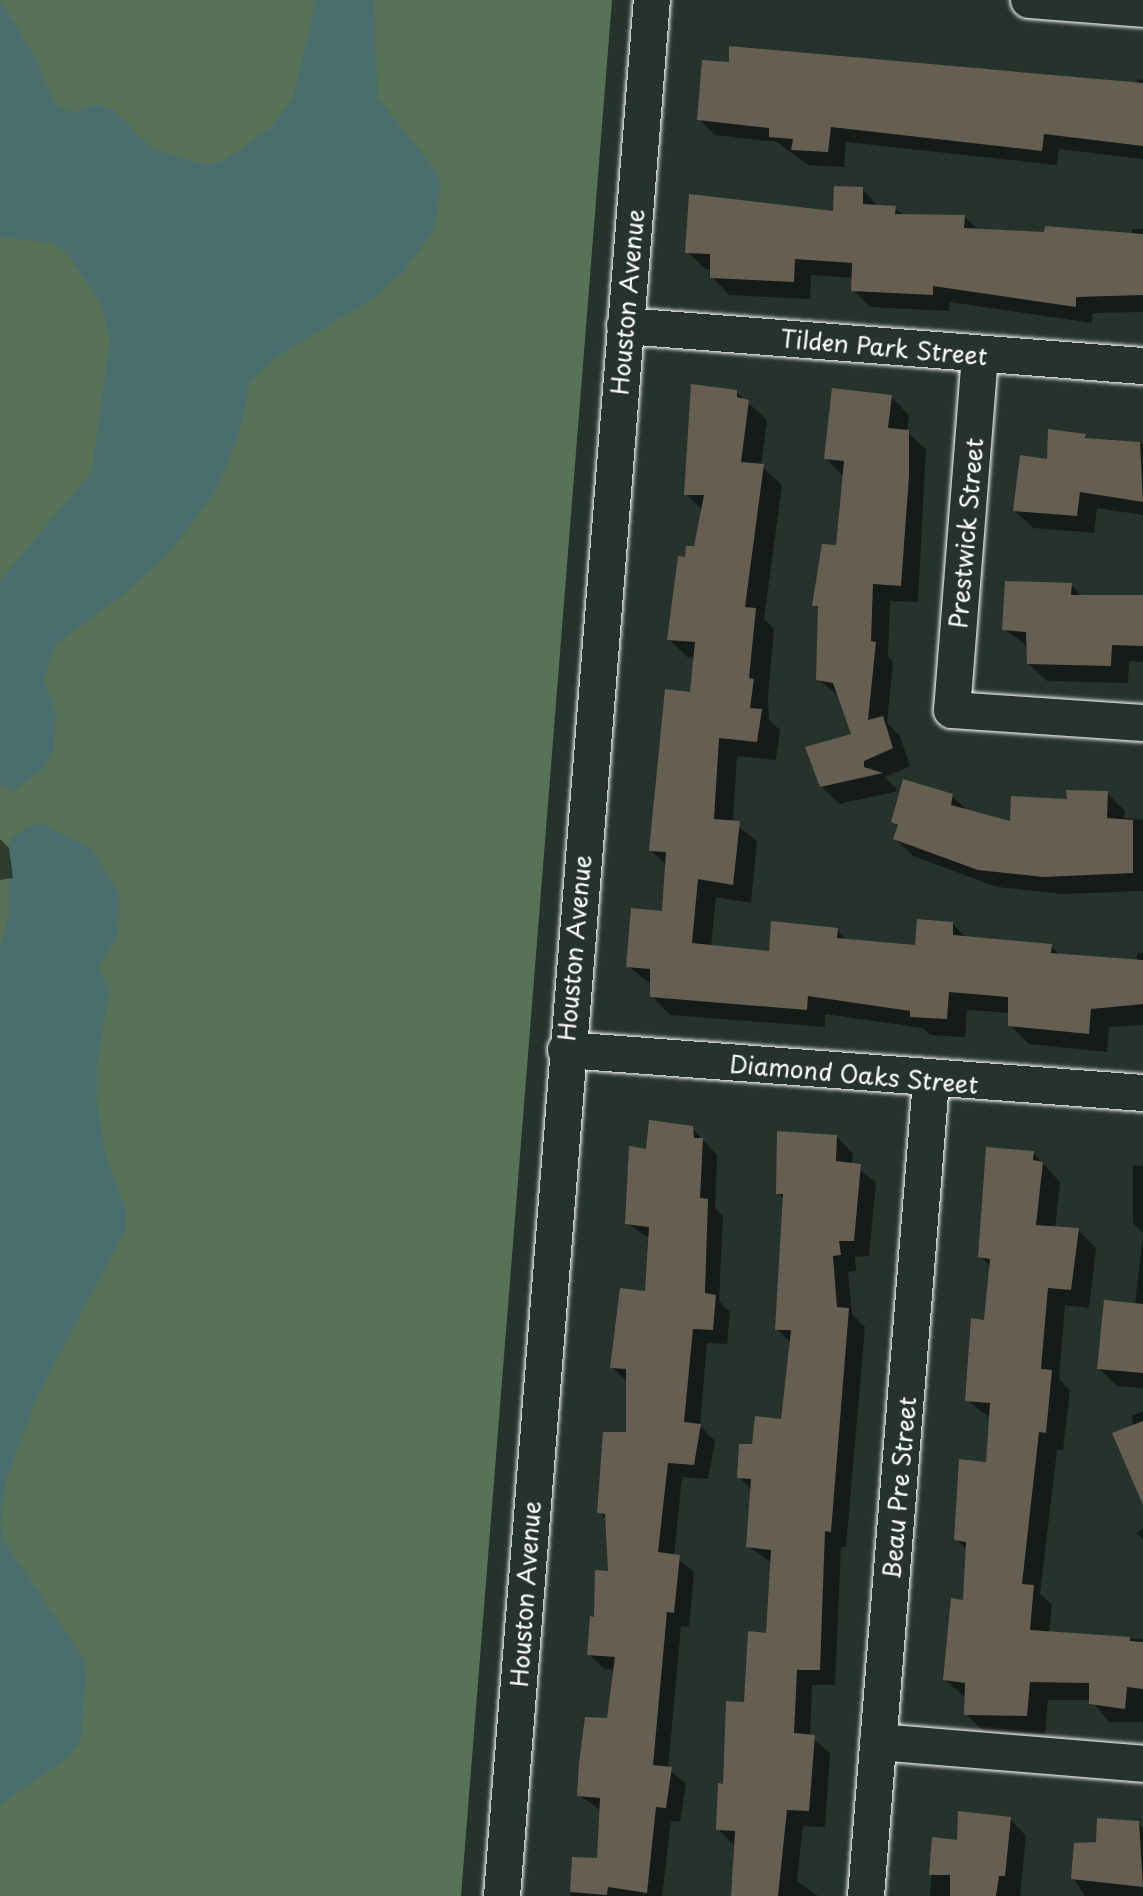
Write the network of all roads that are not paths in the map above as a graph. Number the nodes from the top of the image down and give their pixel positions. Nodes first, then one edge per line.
1 (652, 0) edge
2 (1029, 0) edge
3 (1143, 9) edge
4 (625, 326) junction
5 (980, 355) junction
6 (1143, 366) edge
7 (1143, 723) edge
8 (566, 1050) junction
9 (931, 1081) junction
10 (1143, 1093) edge
11 (878, 1742) junction
12 (1143, 1764) edge
13 (502, 1896) edge
14 (866, 1896) edge

1 - 4 street, Houston Avenue
2 - 3 street
4 - 5 street, Tilden Park Street
4 - 8 street, Houston Avenue
5 - 6 street, Tilden Park Street
5 - 7 street, Prestwick Street
8 - 9 street, Diamond Oaks Street
8 - 13 street, Houston Avenue
9 - 10 street, Diamond Oaks Street
9 - 11 street, Beau Pre Street
11 - 12 street
11 - 14 street, Beau Pre Street

